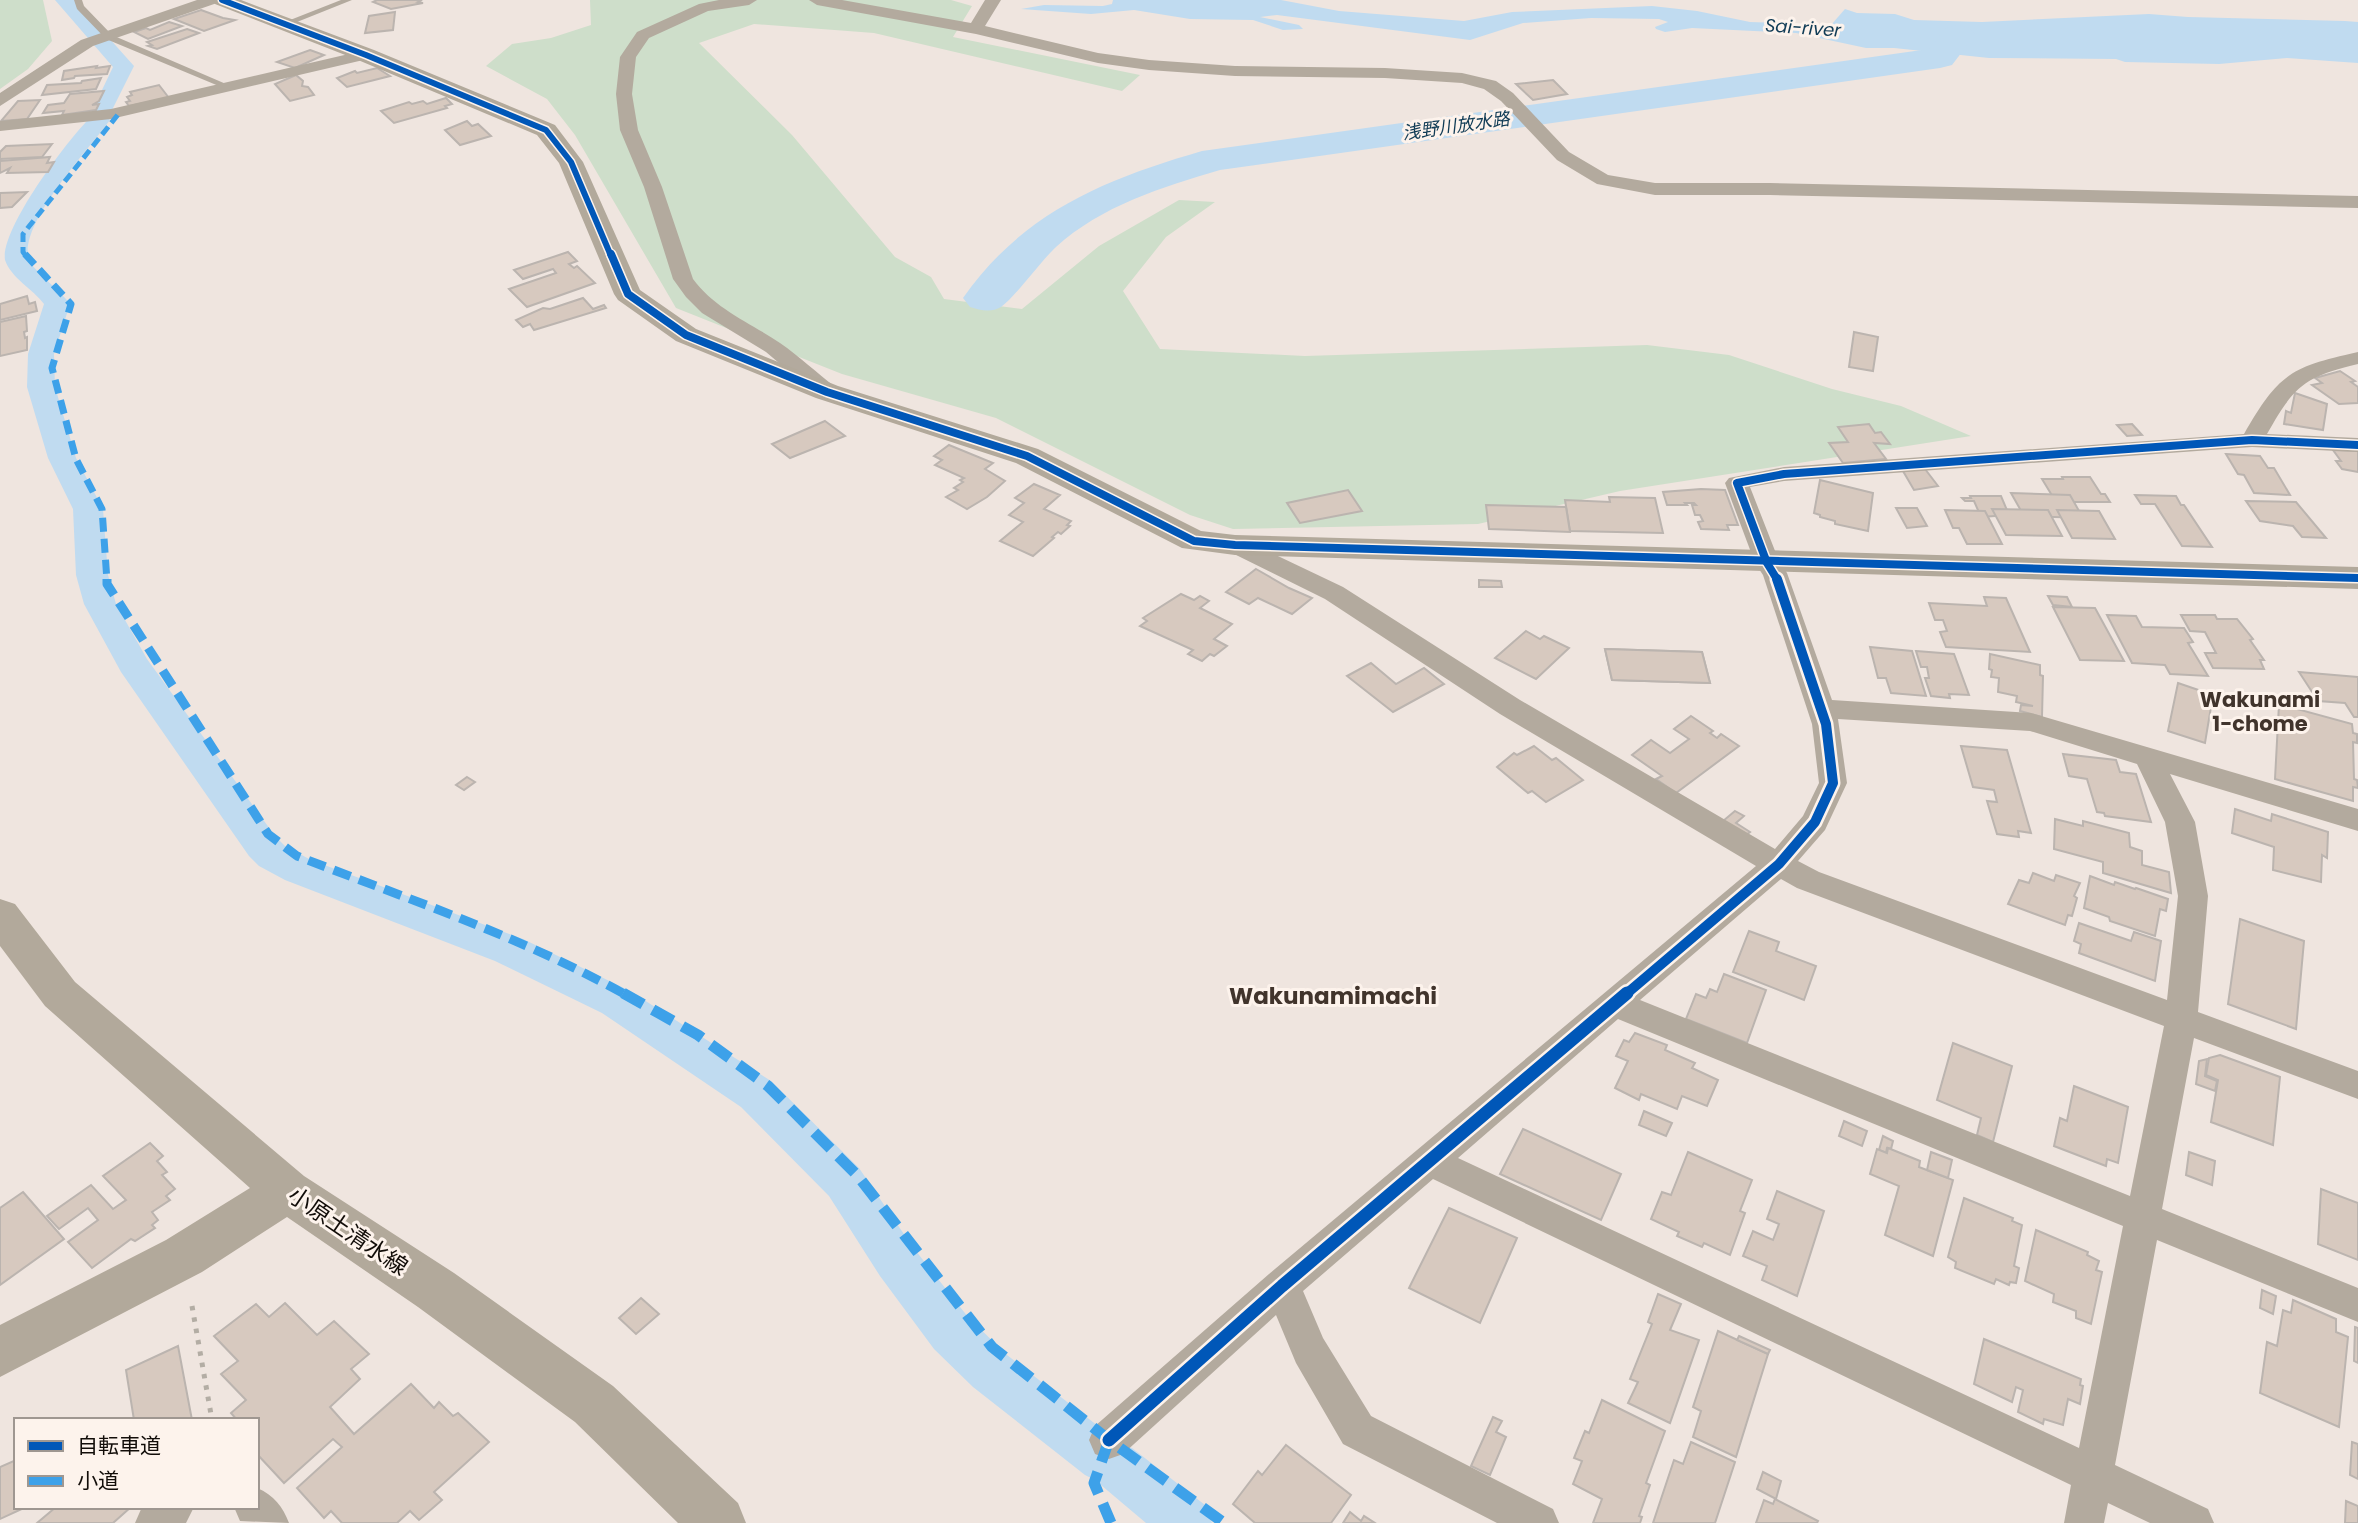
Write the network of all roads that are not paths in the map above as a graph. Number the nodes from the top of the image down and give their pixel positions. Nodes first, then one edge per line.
1 (78, 0) edge
2 (212, 0) edge
3 (222, 0) edge
4 (348, 0) edge
5 (748, 0) edge
6 (817, 0) edge
7 (993, 0) edge
8 (285, 24) junction
9 (976, 29) junction
10 (109, 37) junction
11 (366, 55) junction
12 (229, 87) junction
13 (0, 101) edge
14 (2, 129) edge
15 (2358, 202) edge
16 (2358, 358) edge
17 (827, 392) junction
18 (2252, 440) junction
19 (2358, 445) edge
20 (1235, 545) junction
21 (1767, 563) junction
22 (2358, 578) edge
23 (1821, 709) junction
24 (2148, 757) junction
25 (2358, 820) edge
26 (1779, 864) junction
27 (0, 915) edge
28 (1615, 1004) junction
29 (2182, 1021) junction
30 (2358, 1085) edge
31 (1430, 1161) junction
32 (287, 1191) junction
33 (2142, 1219) junction
34 (1282, 1286) junction
35 (2358, 1305) edge
36 (0, 1352) edge
37 (1109, 1440) dead end
38 (2093, 1475) junction
39 (172, 1509) edge
40 (256, 1509) edge
41 (155, 1523) edge
42 (269, 1523) edge
43 (718, 1523) edge
44 (1539, 1523) edge
45 (2084, 1523) edge
46 (2194, 1523) edge

1 - 10 lane
2 - 10 street
3 - 8 street
4 - 8 lane
5 - 17 street
6 - 9 street
7 - 9 street
8 - 11 street
9 - 15 street
10 - 12 lane
10 - 13 street
11 - 12 street
11 - 17 street
12 - 14 street
16 - 18 street
17 - 20 street
18 - 19 street
18 - 21 street
20 - 21 street
20 - 26 street
21 - 22 street
21 - 23 street
23 - 24 street
23 - 26 street
24 - 25 street
24 - 29 street
26 - 28 street
26 - 29 street
27 - 32 street, 小原土清水線
28 - 31 street
28 - 33 street
29 - 30 street
29 - 33 street
31 - 34 street
31 - 38 street
32 - 36 street
32 - 43 street, 小原土清水線
33 - 35 street
33 - 38 street
34 - 37 street
34 - 44 street
38 - 45 street
38 - 46 street
39 - 41 street
40 - 42 street

